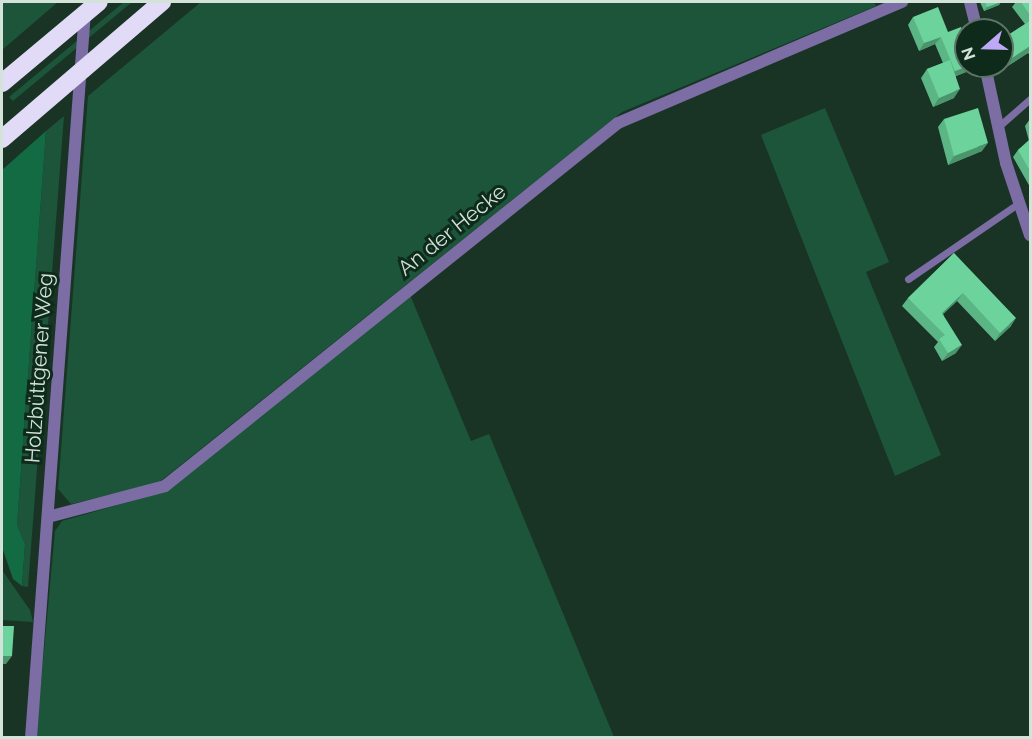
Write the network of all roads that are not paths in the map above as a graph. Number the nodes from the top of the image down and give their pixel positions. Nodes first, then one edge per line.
1 (86, 2) edge
2 (91, 2) edge
3 (99, 2) edge
4 (162, 2) edge
5 (902, 2) edge
6 (970, 2) edge
7 (974, 18) edge
8 (72, 23) junction
9 (987, 78) edge
10 (2, 83) edge
11 (1030, 99) edge
12 (997, 128) junction
13 (2, 139) edge
14 (1019, 203) junction
15 (1030, 235) edge
16 (908, 279) dead end
17 (48, 517) junction
18 (31, 738) edge

1 - 17 street, Holzbüttgener Weg
2 - 8 lane
3 - 8 highway
4 - 13 highway
5 - 17 street, An der Hecke
6 - 7 street
8 - 10 highway
9 - 12 street
11 - 12 lane
12 - 14 street
14 - 15 street
14 - 16 lane
17 - 18 street, Holzbüttgener Weg

